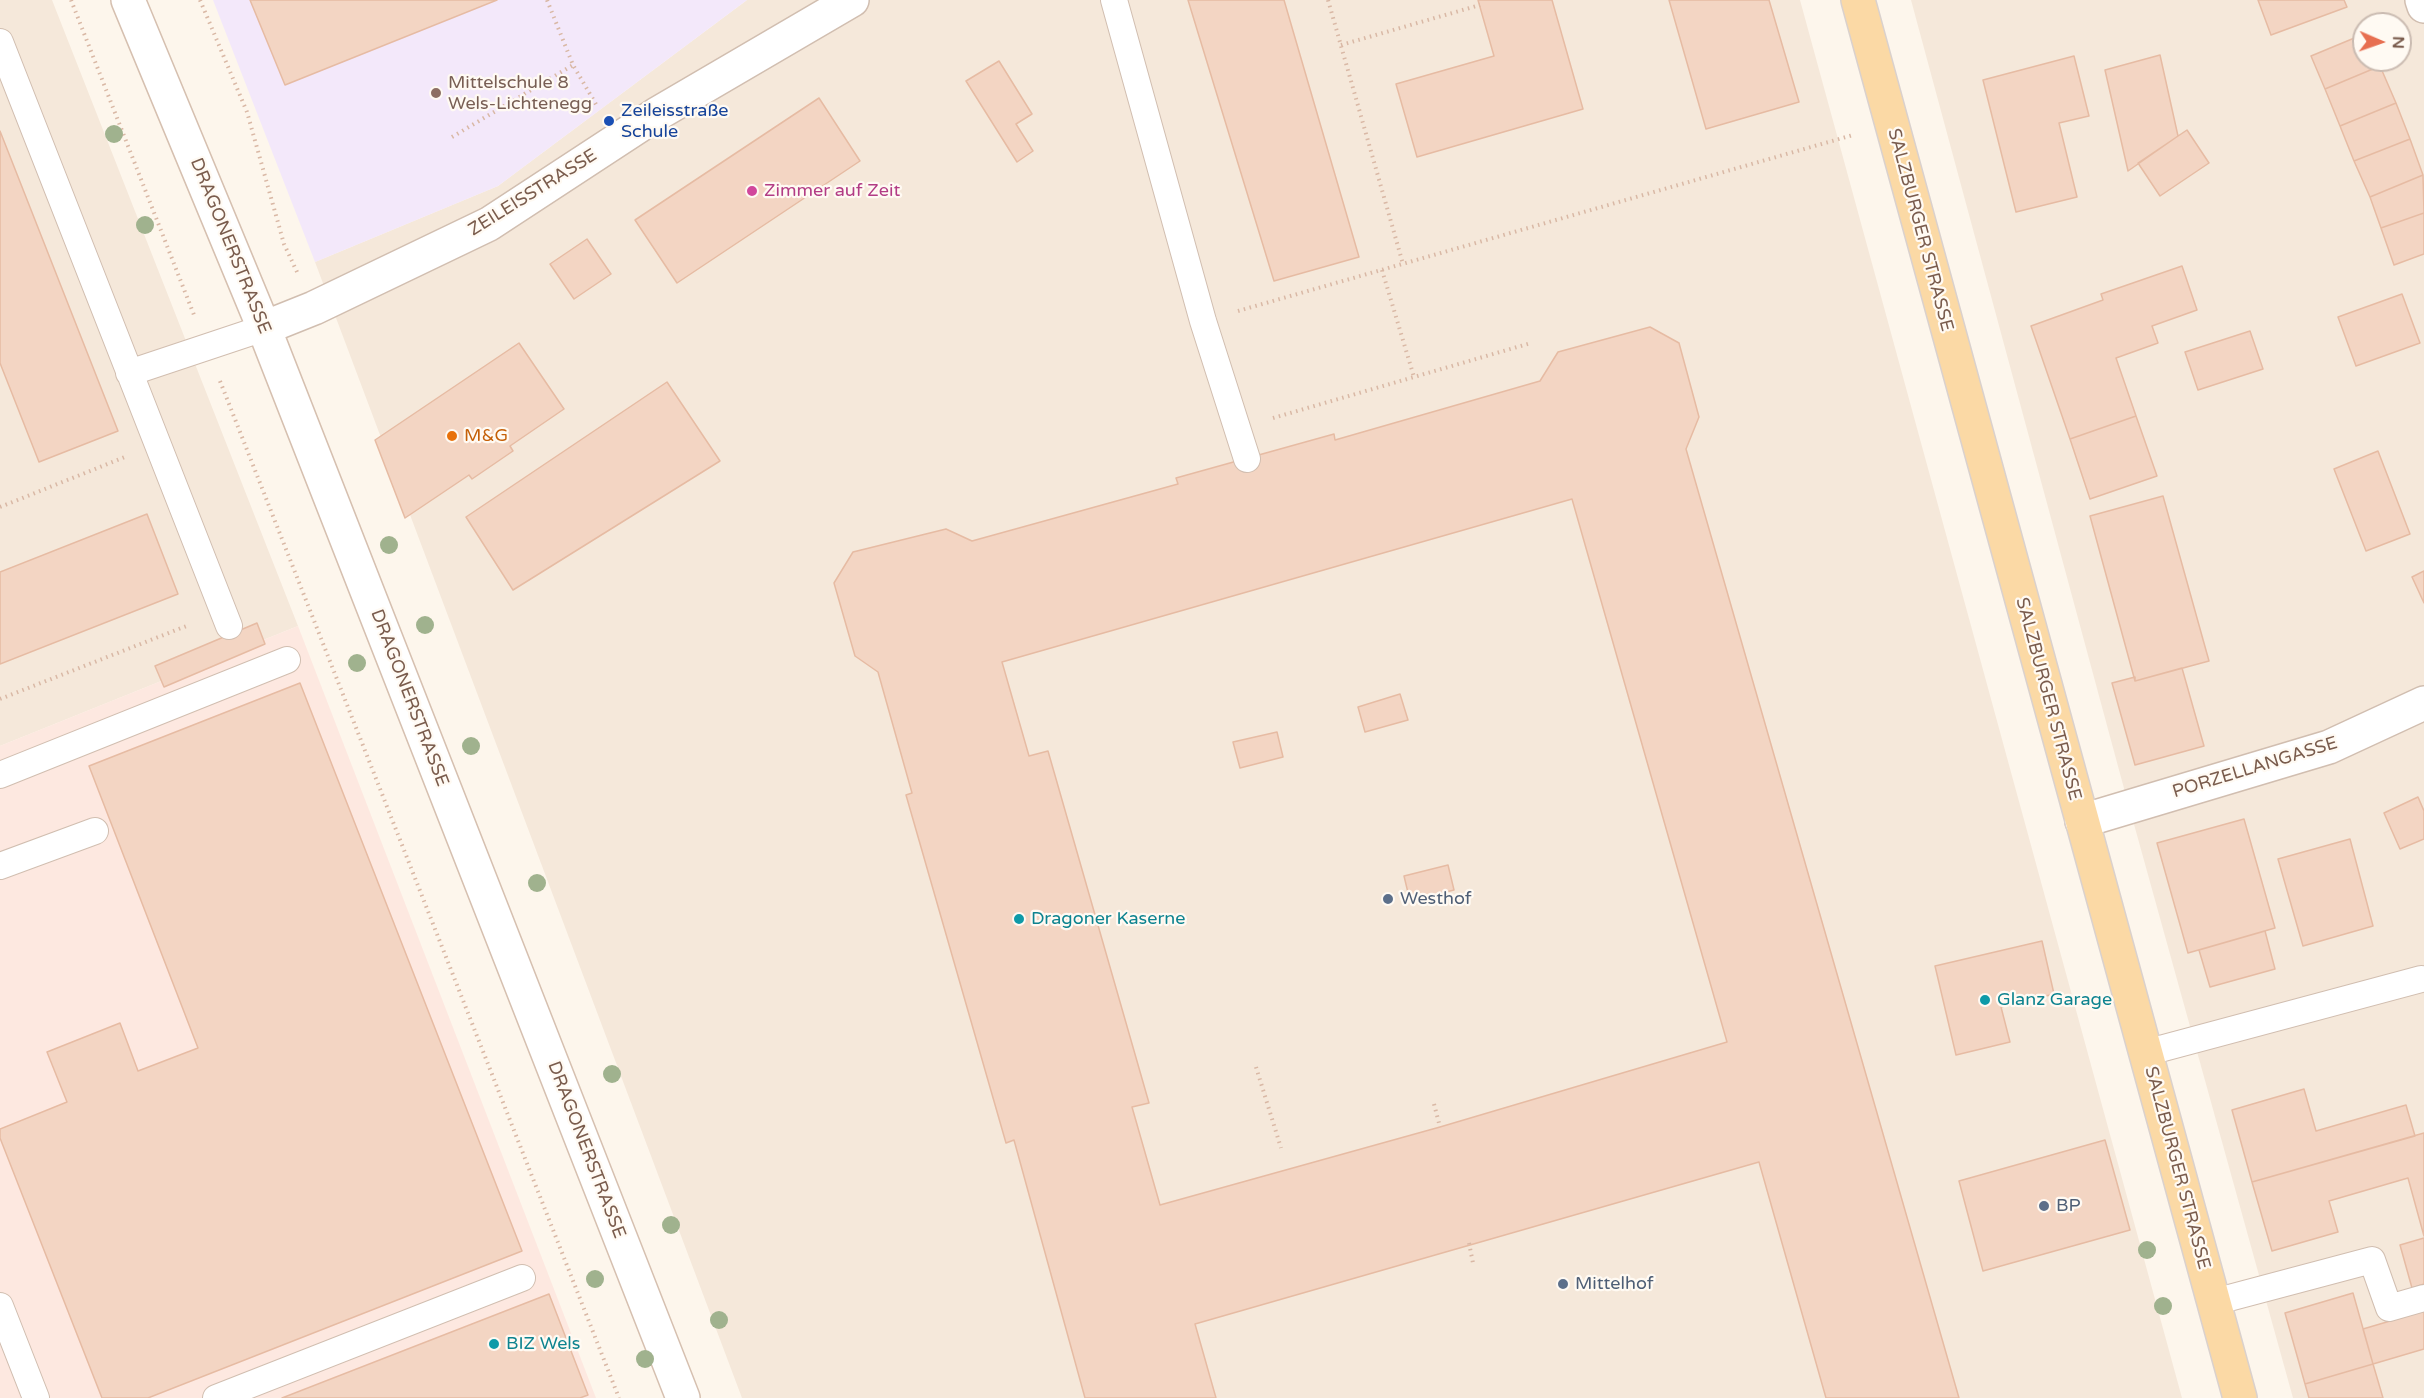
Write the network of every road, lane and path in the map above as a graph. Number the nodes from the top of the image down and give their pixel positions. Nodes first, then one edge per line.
1 (70, 0) edge
2 (129, 0) edge
3 (200, 0) edge
4 (547, 0) edge
5 (852, 0) edge
6 (1114, 0) edge
7 (1328, 0) edge
8 (1858, 0) edge
9 (2422, 0) edge
10 (1480, 5) dead end
11 (2424, 6) edge
12 (0, 42) edge
13 (1341, 45) junction
14 (573, 65) junction
15 (1891, 124) junction
16 (452, 137) dead end
17 (617, 141) junction
18 (1403, 264) junction
19 (1382, 270) junction
20 (314, 308) junction
21 (1203, 321) junction
22 (264, 328) junction
23 (1531, 343) dead end
24 (207, 349) junction
25 (129, 373) junction
26 (1414, 378) junction
27 (1237, 428) junction
28 (157, 444) junction
29 (1247, 459) dead end
30 (0, 507) edge
31 (226, 618) joint
32 (287, 660) dead end
33 (0, 699) edge
34 (2424, 703) edge
35 (0, 775) edge
36 (2082, 821) junction
37 (95, 831) dead end
38 (0, 866) edge
39 (2421, 979) dead end
40 (2145, 1053) junction
41 (1256, 1067) dead end
42 (1434, 1104) dead end
43 (1440, 1127) dead end
44 (1281, 1148) dead end
45 (1469, 1243) dead end
46 (1473, 1263) dead end
47 (522, 1278) dead end
48 (2424, 1298) edge
49 (2214, 1302) junction
50 (0, 1306) edge
51 (36, 1398) edge
52 (216, 1398) edge
53 (619, 1398) edge
54 (683, 1398) edge
55 (2240, 1398) edge

1 - 24 path
2 - 22 main road, DRAGONERSTRASSE
3 - 20 path
4 - 14 path
5 - 17 main road, ZEILEISSTRASSE
6 - 21 lane
7 - 13 path
8 - 15 main road, SALZBURGER STRASSE
9 - 11 main road
10 - 13 path
12 - 25 lane
13 - 18 path
14 - 16 path
14 - 17 path
15 - 18 path
15 - 36 main road, SALZBURGER STRASSE
17 - 20 main road, ZEILEISSTRASSE
18 - 19 path
19 - 21 path
19 - 26 path
20 - 22 main road, ZEILEISSTRASSE
21 - 27 lane
22 - 24 lane
22 - 54 main road, DRAGONERSTRASSE
23 - 26 path
24 - 25 lane
24 - 53 path
25 - 28 lane
26 - 27 path
27 - 29 lane
28 - 30 path
28 - 31 lane
31 - 33 path
32 - 35 lane
34 - 36 main road, PORZELLANGASSE
36 - 40 main road, SALZBURGER STRASSE
37 - 38 lane
39 - 40 lane
40 - 49 main road, SALZBURGER STRASSE
41 - 44 path
42 - 43 path
45 - 46 path
47 - 52 lane
48 - 49 lane
49 - 55 main road, SALZBURGER STRASSE
50 - 51 lane

